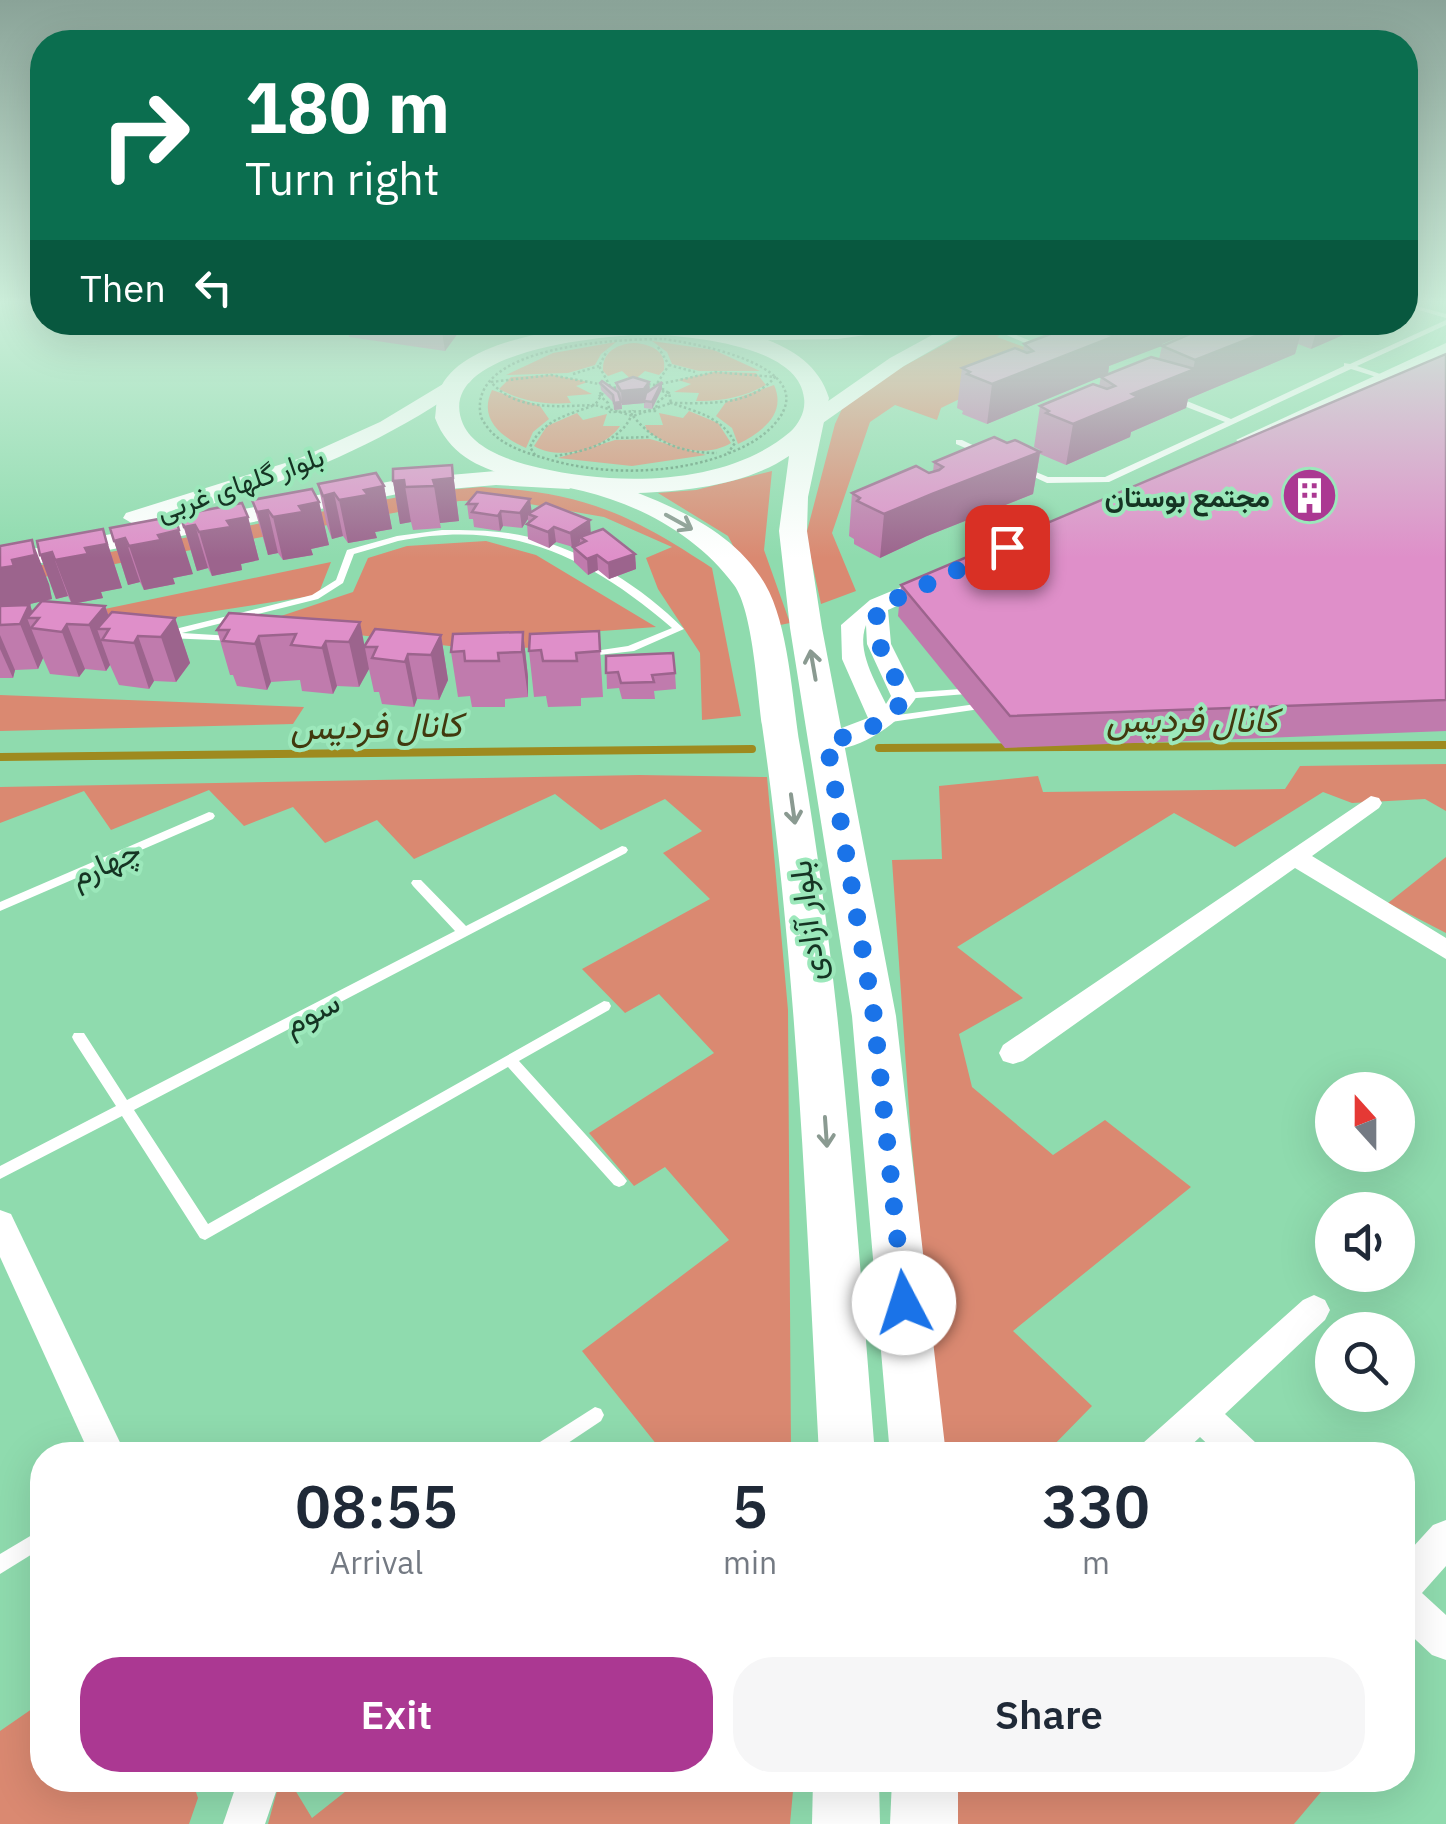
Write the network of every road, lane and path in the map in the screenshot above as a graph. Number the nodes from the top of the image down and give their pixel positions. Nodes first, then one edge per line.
1 (456, 388) edge
2 (460, 388) edge
3 (479, 388) edge
4 (496, 388) edge
5 (607, 388) edge
6 (614, 388) edge
7 (622, 388) edge
8 (645, 388) edge
9 (652, 388) edge
10 (661, 388) edge
11 (762, 388) edge
12 (782, 388) edge
13 (812, 388) edge
14 (860, 388) edge
15 (1300, 388) edge
16 (1361, 388) edge
17 (618, 390) junction
18 (649, 390) junction
19 (669, 393) junction
20 (598, 394) junction
21 (1162, 394) edge
22 (723, 401) junction
23 (658, 402) junction
24 (608, 403) junction
25 (671, 403) junction
26 (543, 404) junction
27 (595, 405) junction
28 (610, 412) junction
29 (656, 412) junction
30 (633, 413) junction
31 (712, 417) junction
32 (553, 420) junction
33 (1232, 422) junction
34 (809, 424) junction
35 (652, 437) junction
36 (613, 438) junction
37 (960, 442) dead end
38 (728, 453) junction
39 (536, 456) junction
40 (994, 457) edge
41 (1012, 465) edge
42 (579, 483) junction
43 (1117, 498) edge
44 (0, 546) edge
45 (0, 563) edge
46 (957, 570) edge
47 (876, 608) junction
48 (240, 640) edge
49 (578, 656) edge
50 (985, 686) edge
51 (904, 696) junction
52 (990, 706) edge
53 (882, 721) junction
54 (827, 742) junction
55 (1371, 802) dead end
56 (210, 816) dead end
57 (622, 850) dead end
58 (1294, 856) junction
59 (417, 883) dead end
60 (0, 908) edge
61 (464, 932) junction
62 (1446, 950) edge
63 (604, 1006) dead end
64 (79, 1037) dead end
65 (1013, 1053) dead end
66 (510, 1060) junction
67 (126, 1108) junction
68 (0, 1173) edge
69 (619, 1182) dead end
70 (0, 1223) edge
71 (1314, 1310) dead end
72 (595, 1414) dead end
73 (1200, 1414) junction
74 (102, 1442) edge
75 (554, 1442) edge
76 (847, 1442) edge
77 (917, 1442) edge
78 (1169, 1442) edge
79 (1230, 1442) edge
80 (1446, 1538) edge
81 (30, 1545) edge
82 (0, 1564) edge
83 (1415, 1573) edge
84 (1415, 1614) edge
85 (1446, 1641) edge
86 (255, 1792) edge
87 (846, 1792) edge
88 (924, 1792) edge
89 (244, 1824) edge
90 (846, 1824) edge
91 (924, 1824) edge

1 - 44 main road, بلوار گلهای غربی
2 - 42 main road
3 - 39 path
4 - 26 path
5 - 20 path
6 - 17 path
7 - 17 path
8 - 18 path
9 - 18 path
10 - 19 path
11 - 22 path
12 - 38 path
13 - 34 main road
14 - 34 main road
15 - 33 lane
16 - 43 street
17 - 20 path
18 - 19 path
19 - 23 path
19 - 25 path
20 - 24 path
20 - 27 path
21 - 33 lane
22 - 25 path
22 - 31 path
23 - 25 path
23 - 29 path
24 - 27 path
24 - 28 path
25 - 29 path
25 - 31 path
26 - 27 path
26 - 32 path
27 - 28 path
27 - 32 path
28 - 30 path
29 - 30 path
30 - 35 path
30 - 36 path
31 - 38 path
32 - 39 path
33 - 41 lane
34 - 42 main road
54 -> 34 main road, بلوار آزادی
35 - 36 path
35 - 38 path
36 - 39 path
37 - 40 lane
38 - 39 path
42 - 45 main road, بلوار گلهای غربی
42 -> 76 main road, بلوار آزادی
46 - 47 street
47 - 51 street
47 - 53 street
48 - 49 lane
50 - 51 lane
51 - 53 street
52 - 53 lane
53 - 54 street
54 - 77 main road, بلوار آزادی
55 - 58 street
56 - 60 lane, چهارم
57 - 61 lane, سوم
58 - 62 street
58 - 65 street
59 - 61 lane
61 - 67 lane, سوم
63 - 66 lane
64 - 67 lane
66 - 67 lane
66 - 69 lane
67 - 68 lane, سوم
70 - 74 street
71 - 73 street
72 - 75 lane
73 - 78 street
73 - 79 street
80 - 83 street
81 - 82 lane
84 - 85 street
86 - 89 street
87 - 90 main road
88 - 91 main road

